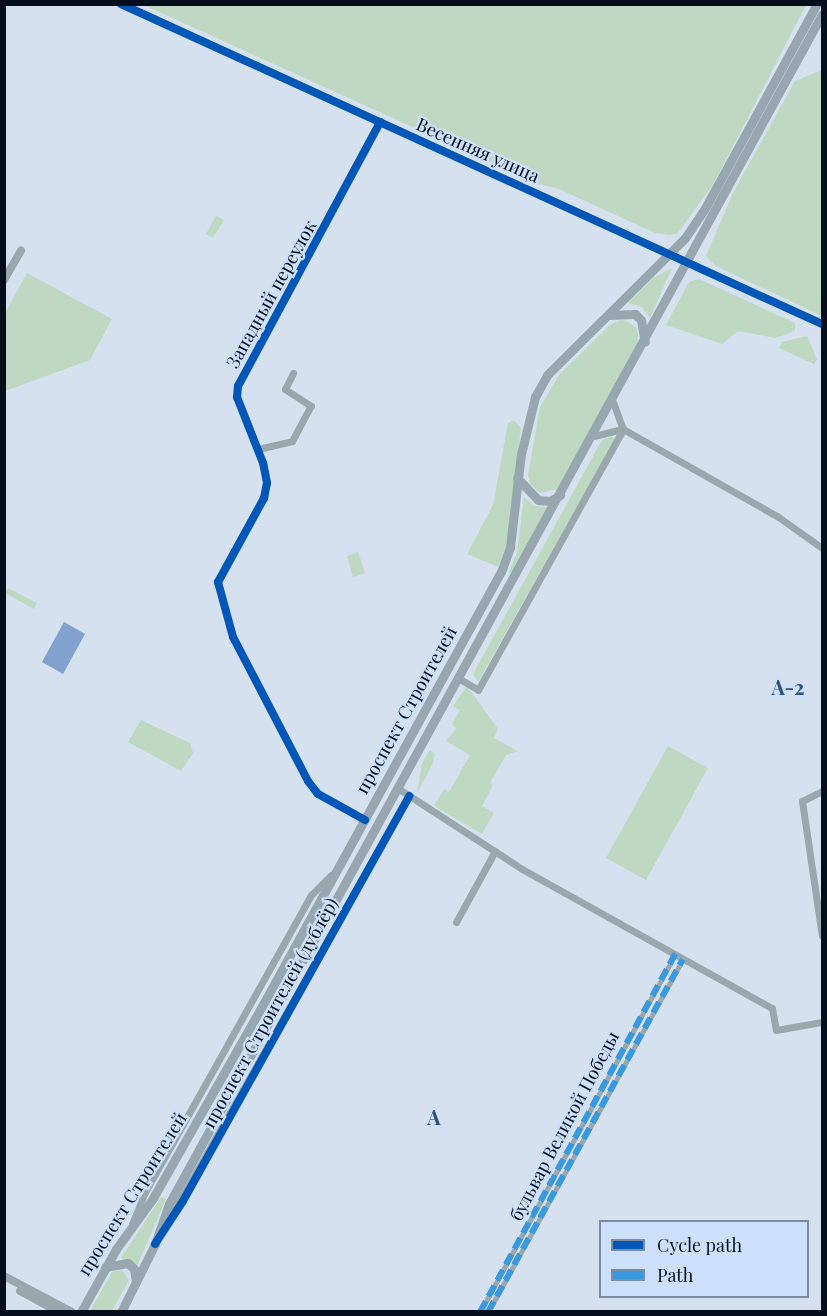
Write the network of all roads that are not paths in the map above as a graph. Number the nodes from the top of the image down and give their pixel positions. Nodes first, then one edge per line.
1 (121, 4) edge
2 (817, 4) edge
3 (822, 14) edge
4 (380, 122) junction
5 (21, 250) dead end
6 (666, 253) junction
7 (687, 263) junction
8 (4, 280) edge
9 (606, 316) junction
10 (822, 324) edge
11 (645, 342) junction
12 (293, 373) dead end
13 (613, 402) junction
14 (623, 429) junction
15 (594, 436) junction
16 (258, 449) junction
17 (517, 478) junction
18 (562, 493) junction
19 (822, 548) edge
20 (460, 679) junction
21 (399, 789) junction
22 (822, 791) edge
23 (409, 796) junction
24 (365, 820) junction
25 (495, 851) junction
26 (456, 922) dead end
27 (822, 936) edge
28 (675, 954) junction
29 (683, 958) junction
30 (822, 1022) edge
31 (155, 1244) junction
32 (105, 1268) junction
33 (4, 1276) edge
34 (136, 1282) junction
35 (4, 1283) edge
36 (59, 1311) edge
37 (72, 1311) edge
38 (81, 1311) edge
39 (121, 1311) edge
40 (480, 1311) edge
41 (488, 1311) edge

1 - 4 street, Весенняя улица
2 - 6 main road, проспект Строителей
3 - 7 main road, проспект Строителей
4 - 6 street, Весенняя улица
4 - 16 street, Западный переулок
5 - 8 street
6 - 7 street, Весенняя улица
6 - 9 main road, проспект Строителей
7 - 10 street, Весенняя улица
7 - 11 main road, проспект Строителей
9 - 11 main road
9 - 17 main road, проспект Строителей
11 - 13 main road, проспект Строителей
12 - 16 street
13 - 14 street
13 - 15 main road, проспект Строителей
14 - 15 street
14 - 19 street
14 - 20 street
15 - 18 main road, проспект Строителей
16 - 24 street, Западный переулок
17 - 18 main road
17 - 24 main road, проспект Строителей
18 - 20 main road, проспект Строителей
20 - 21 main road, проспект Строителей
21 - 23 street
21 - 31 main road, проспект Строителей
22 - 27 street
23 - 25 street
23 - 31 street, проспект Строителей (дублёр)
24 - 32 main road, проспект Строителей
25 - 26 street
25 - 28 street
28 - 29 street
28 - 40 street, бульвар Великой Победы
29 - 30 street
29 - 41 street, бульвар Великой Победы
31 - 34 main road, проспект Строителей
32 - 34 main road
32 - 38 main road, проспект Строителей
33 - 37 street
34 - 39 main road, проспект Строителей
35 - 36 street

